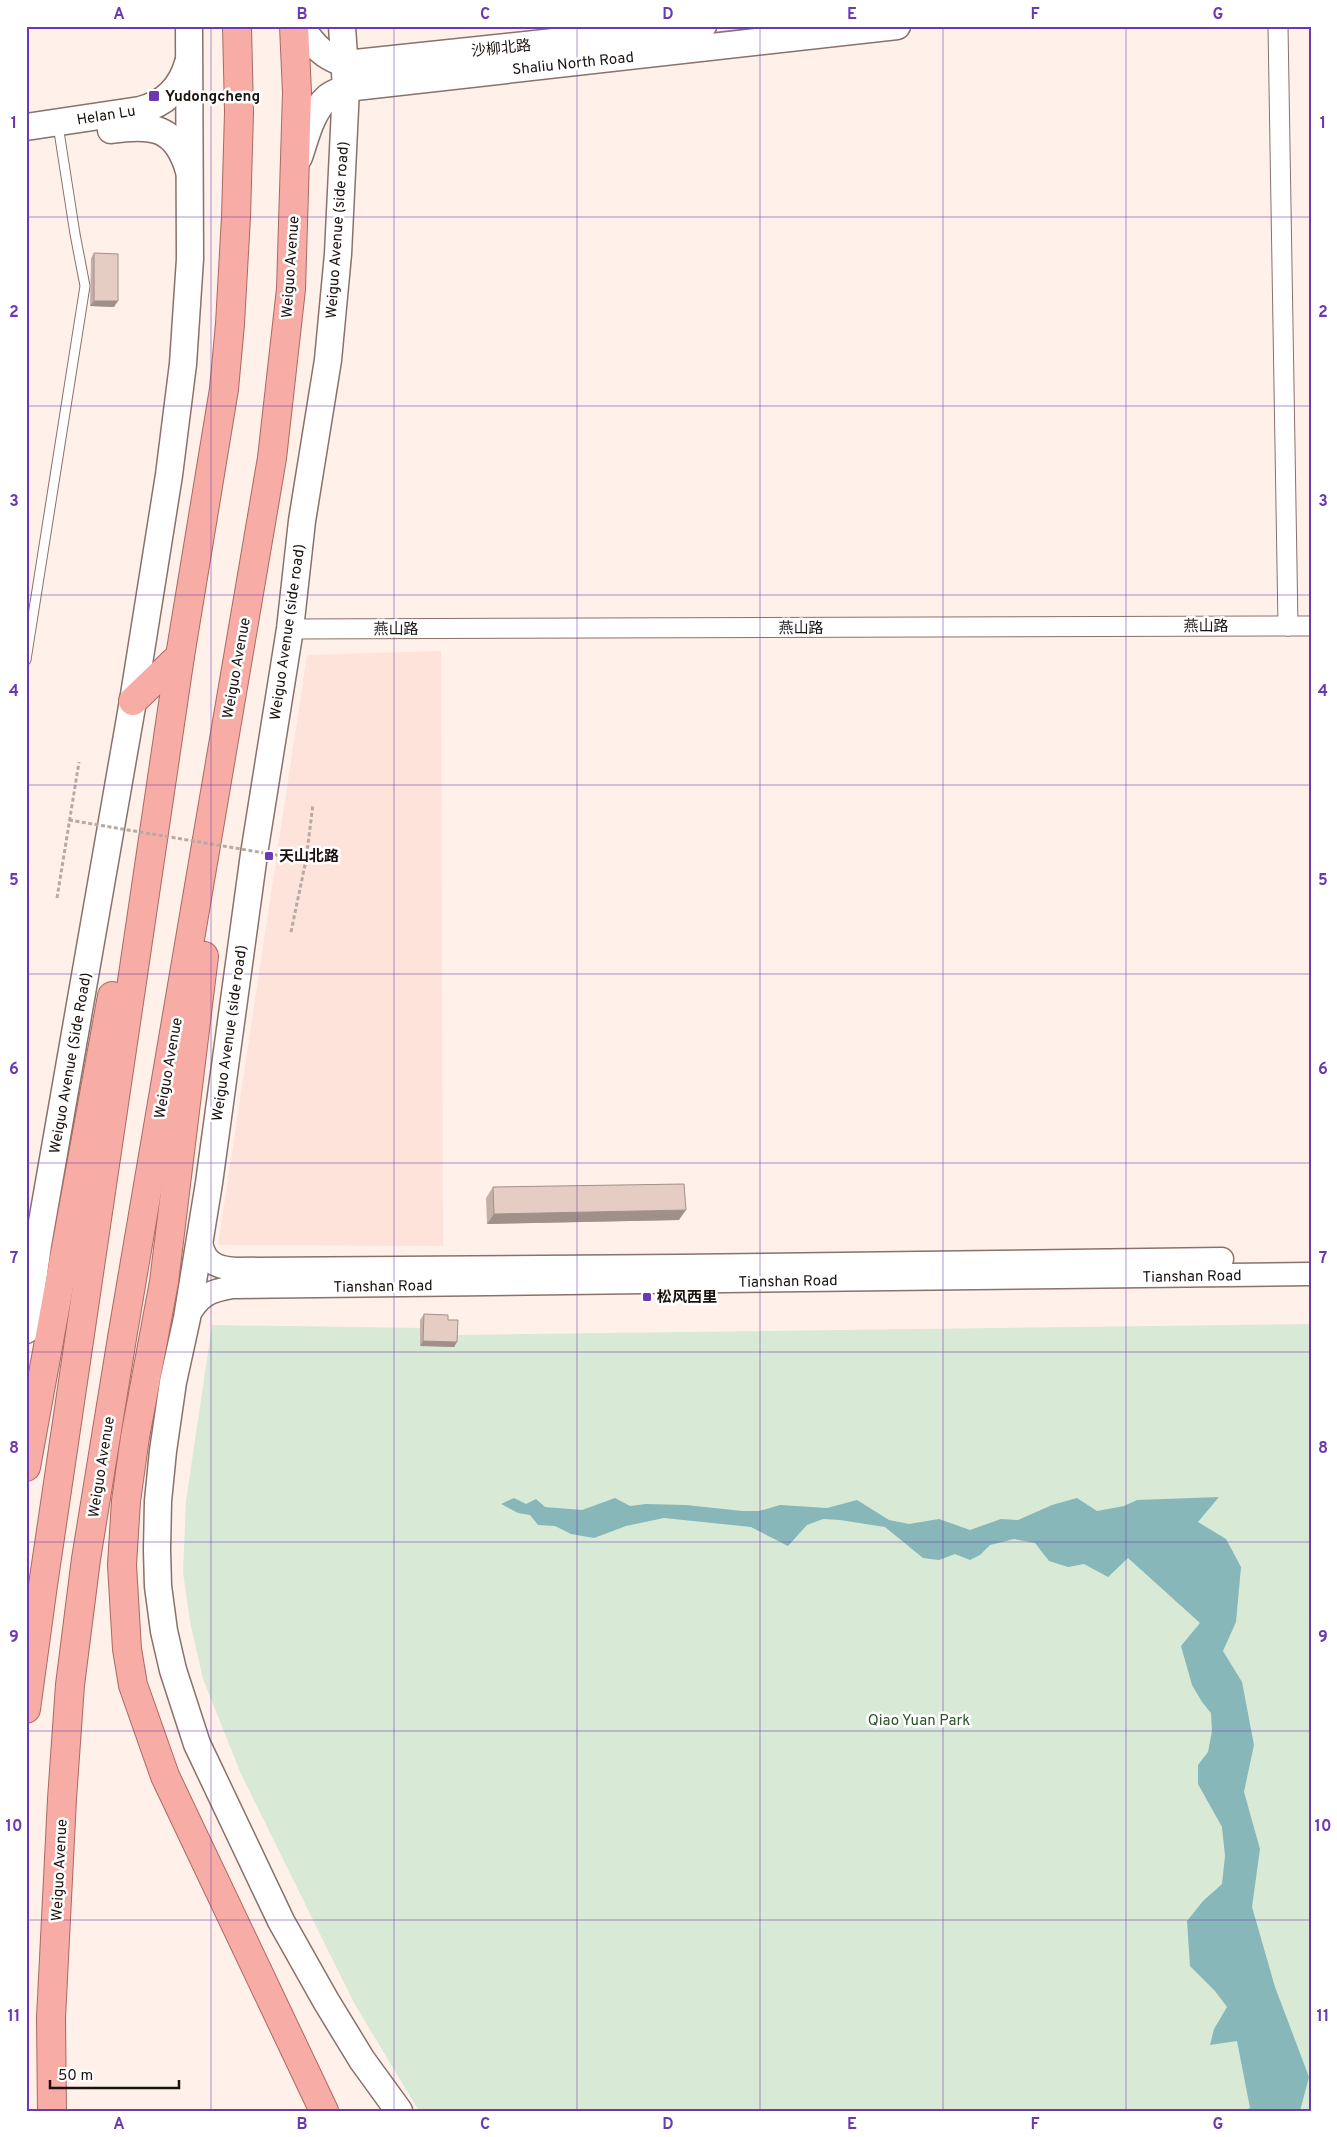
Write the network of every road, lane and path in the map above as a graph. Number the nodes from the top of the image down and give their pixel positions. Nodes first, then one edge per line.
1 (190, 26) edge
2 (237, 26) edge
3 (342, 26) edge
4 (703, 26) edge
5 (897, 26) edge
6 (1278, 26) edge
7 (303, 30) edge
8 (189, 58) junction
9 (340, 83) junction
10 (26, 128) edge
11 (59, 130) junction
12 (26, 143) edge
13 (295, 167) junction
14 (191, 176) junction
15 (1288, 626) junction
16 (1311, 626) edge
17 (290, 629) junction
18 (180, 656) junction
19 (26, 660) edge
20 (235, 673) junction
21 (133, 701) junction
22 (79, 762) dead end
23 (313, 804) dead end
24 (69, 820) junction
25 (306, 860) junction
26 (57, 898) dead end
27 (291, 932) dead end
28 (200, 1235) junction
29 (32, 1253) edge
30 (1311, 1258) edge
31 (1311, 1274) edge
32 (187, 1318) junction
33 (27, 1325) edge
34 (26, 1467) edge
35 (26, 1708) edge
36 (281, 2020) junction
37 (52, 2111) edge
38 (324, 2111) edge
39 (345, 2111) edge
40 (399, 2111) edge

1 - 8 main road, Weiguo Avenue (side road)
2 - 18 highway
3 - 9 main road, Weiguo Avenue (side road)
4 - 9 main road, 沙柳北路
5 - 9 main road, Shaliu North Road
6 - 15 street
7 - 9 main road
7 - 9 main road
7 - 13 highway, Weiguo Avenue
8 - 11 main road, Helan Lu
8 - 14 main road, Weiguo Avenue (side road)
9 - 13 main road
9 - 17 main road, Weiguo Avenue (side road)
10 - 11 main road, Helan Lu
11 - 12 main road, Helan Lu
11 - 14 main road, Helan Lu
11 - 19 lane
13 - 20 highway, Weiguo Avenue
14 - 21 main road, Weiguo Avenue (side road)
15 - 16 street, 燕山路
15 - 17 street, 燕山路
17 - 28 main road, Weiguo Avenue (side road)
18 - 21 highway
18 - 34 highway
18 - 35 highway
20 - 36 highway
20 - 37 highway, Weiguo Avenue
21 - 29 main road, Weiguo Avenue (side road)
22 - 24 path
23 - 25 path
24 - 25 path, bridge
24 - 26 path
25 - 27 path
28 - 30 street, Tianshan Road
28 - 32 main road
29 - 33 main road
31 - 32 street, Tianshan Road
32 - 40 main road
36 - 38 highway
36 - 39 highway

